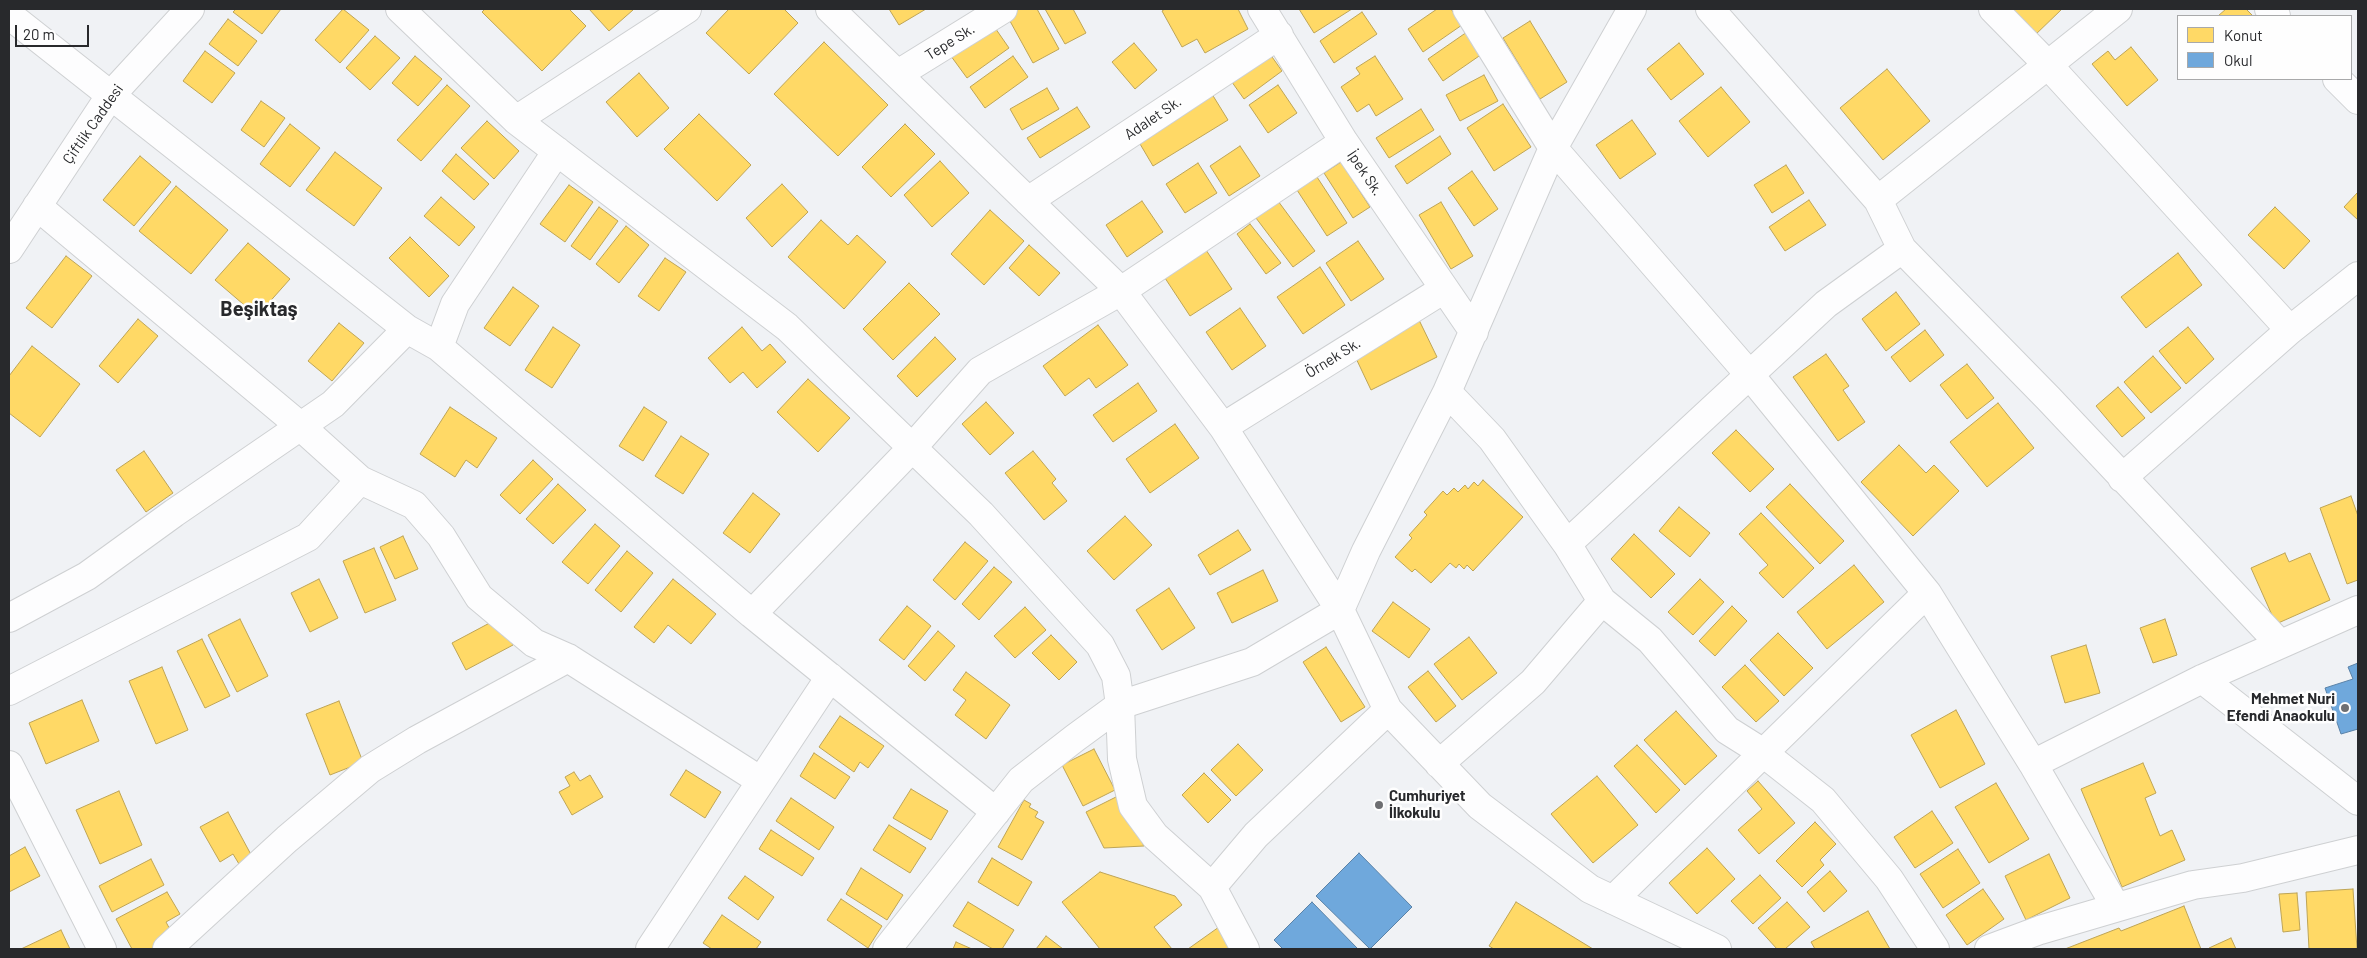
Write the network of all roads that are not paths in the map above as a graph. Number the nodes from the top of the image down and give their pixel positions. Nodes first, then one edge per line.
1 (190, 9) edge
2 (400, 9) edge
3 (687, 9) edge
4 (830, 9) edge
5 (1003, 9) edge
6 (1262, 9) edge
7 (1467, 9) edge
8 (1632, 9) edge
9 (1710, 9) edge
10 (1993, 9) edge
11 (2118, 9) edge
12 (9, 14) edge
13 (1278, 35) junction
14 (2048, 65) junction
15 (898, 74) junction
16 (2338, 80) edge
17 (110, 96) junction
18 (2358, 100) edge
19 (516, 120) junction
20 (1344, 142) junction
21 (1553, 148) junction
22 (557, 151) junction
23 (1878, 200) junction
24 (1028, 201) junction
25 (37, 206) junction
26 (9, 249) edge
27 (1902, 250) junction
28 (2357, 278) edge
29 (1444, 289) junction
30 (1121, 291) junction
31 (407, 329) junction
32 (2290, 330) junction
33 (1474, 332) junction
34 (439, 347) junction
35 (1749, 374) junction
36 (1447, 392) junction
37 (299, 426) junction
38 (1223, 427) junction
39 (912, 448) junction
40 (2122, 478) junction
41 (360, 480) junction
42 (1568, 544) junction
43 (1927, 593) junction
44 (1602, 601) junction
45 (1340, 610) junction
46 (2358, 610) edge
47 (752, 614) junction
48 (9, 618) edge
49 (2280, 644) junction
50 (568, 658) junction
51 (830, 677) junction
52 (2202, 679) junction
53 (9, 691) edge
54 (1120, 705) junction
55 (1388, 710) junction
56 (1762, 752) junction
57 (1439, 764) junction
58 (2033, 764) junction
59 (9, 765) edge
60 (761, 781) junction
61 (2358, 801) edge
62 (996, 812) junction
63 (2358, 850) edge
64 (1212, 887) junction
65 (1613, 900) junction
66 (2116, 907) junction
67 (102, 949) edge
68 (167, 949) edge
69 (650, 949) edge
70 (887, 949) edge
71 (1245, 949) edge
72 (1717, 949) edge
73 (1935, 949) edge
74 (1989, 949) edge

1 - 17 street, Çiftlik Caddesi
2 - 19 street
3 - 19 street
4 - 15 street
5 - 15 street, Tepe Sk.
6 - 13 street, İpek Sk.
7 - 21 street
8 - 21 street
9 - 23 street
10 - 14 street
11 - 14 street
12 - 17 street
13 - 20 street, İpek Sk.
13 - 24 street, Adalet Sk.
14 - 23 street
14 - 32 street
15 - 24 street
16 - 18 street
17 - 25 street, Çiftlik Caddesi
17 - 31 street
19 - 22 street
20 - 29 street, İpek Sk.
20 - 30 street
21 - 33 street
21 - 35 street
22 - 34 street
22 - 39 street
23 - 27 street
24 - 30 street
25 - 26 street, Çiftlik Caddesi
25 - 37 street
27 - 35 street
27 - 40 street
28 - 32 street
29 - 33 street, İpek Sk.
29 - 38 street, Örnek Sk.
30 - 38 street
30 - 39 street
31 - 34 street
31 - 37 street
32 - 40 street
33 - 36 street
34 - 47 street
35 - 42 street
35 - 43 street
36 - 42 street
36 - 45 street
37 - 41 street
37 - 48 street
38 - 45 street
39 - 47 street
39 - 54 street
40 - 49 street
41 - 50 street
41 - 53 street
42 - 44 street
43 - 56 street
43 - 58 street
44 - 56 street
44 - 57 street
45 - 54 street
45 - 55 street
46 - 49 street
47 - 51 street
49 - 52 street
50 - 60 street
50 - 68 street
51 - 60 street
51 - 62 street
52 - 58 street
52 - 61 street
54 - 62 street
54 - 64 street
55 - 57 street
55 - 64 street
56 - 65 street
56 - 73 street
57 - 65 street
58 - 66 street
59 - 67 street
60 - 69 street
62 - 70 street
63 - 66 street
64 - 71 street
65 - 72 street
66 - 74 street

